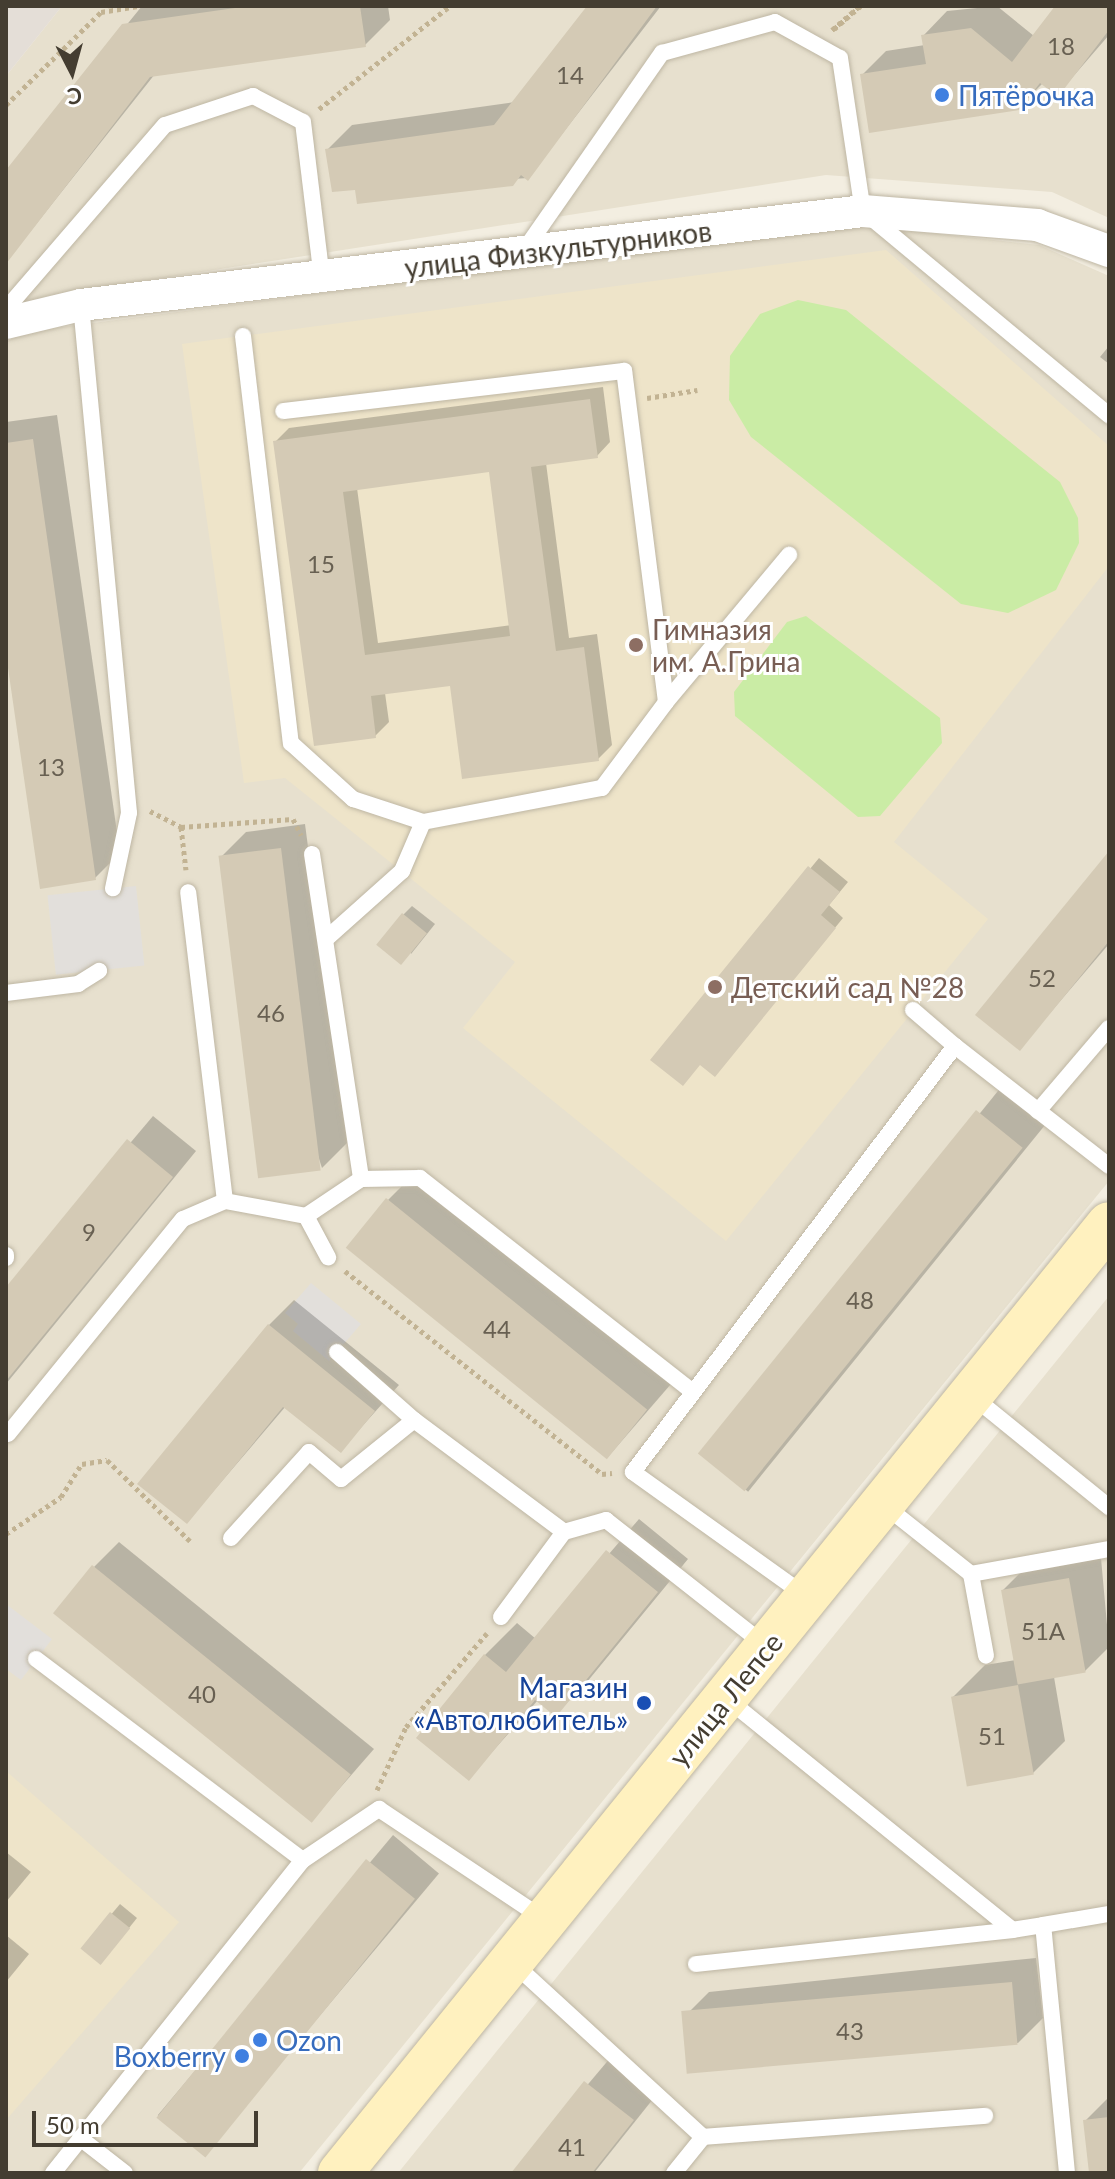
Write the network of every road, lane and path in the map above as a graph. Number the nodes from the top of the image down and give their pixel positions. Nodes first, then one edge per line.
1 (140, 6) edge
2 (450, 6) edge
3 (860, 6) edge
4 (827, 35) dead end
5 (6, 105) edge
6 (303, 122) junction
7 (863, 211) junction
8 (1109, 251) edge
9 (522, 253) junction
10 (322, 279) junction
11 (81, 305) junction
12 (6, 309) edge
13 (6, 323) edge
14 (243, 336) dead end
15 (697, 390) dead end
16 (678, 394) dead end
17 (283, 411) dead end
18 (1109, 415) edge
19 (789, 555) dead end
20 (666, 702) junction
21 (152, 811) dead end
22 (423, 822) junction
23 (181, 827) junction
24 (312, 854) joint
25 (113, 888) dead end
26 (188, 892) joint
27 (327, 938) junction
28 (99, 971) dead end
29 (6, 993) edge
30 (913, 1010) dead end
31 (1109, 1028) edge
32 (955, 1046) junction
33 (1038, 1111) junction
34 (1109, 1166) edge
35 (361, 1179) junction
36 (225, 1201) junction
37 (306, 1216) junction
38 (1109, 1224) edge
39 (328, 1257) joint
40 (337, 1352) dead end
41 (692, 1391) junction
42 (971, 1395) junction
43 (414, 1420) junction
44 (8, 1434) dead end
45 (633, 1472) junction
46 (883, 1504) junction
47 (1109, 1507) edge
48 (564, 1532) junction
49 (6, 1534) edge
50 (231, 1538) dead end
51 (190, 1541) dead end
52 (1109, 1549) edge
53 (971, 1574) junction
54 (807, 1597) junction
55 (501, 1617) joint
56 (767, 1647) junction
57 (986, 1656) dead end
58 (36, 1659) dead end
59 (726, 1698) junction
60 (376, 1785) dead end
61 (303, 1860) junction
62 (1109, 1914) edge
63 (545, 1920) junction
64 (1043, 1925) junction
65 (1012, 1930) junction
66 (511, 1961) junction
67 (696, 1964) dead end
68 (985, 2116) dead end
69 (703, 2137) junction
70 (80, 2138) junction
71 (53, 2173) edge
72 (125, 2173) edge
73 (340, 2173) edge
74 (674, 2173) edge
75 (1067, 2173) edge

1 - 5 path
2 - 6 path
3 - 4 path
6 - 10 lane
6 - 12 lane
7 - 8 street, улица Физкультурников
7 - 9 street, улица Физкультурников
7 - 9 lane
7 - 18 lane
9 - 10 street, улица Физкультурников
10 - 11 street, улица Физкультурников
11 - 13 street, улица Физкультурников
11 - 25 lane
14 - 22 lane
15 - 16 path
17 - 20 lane
19 - 20 lane
20 - 22 lane
21 - 23 path
22 - 27 lane
23 - 24 path
23 - 26 path
24 - 27 lane
26 - 36 lane
27 - 35 lane
28 - 29 lane
30 - 32 lane
31 - 33 lane
32 - 33 lane
32 - 41 lane
33 - 34 lane
35 - 37 lane
35 - 41 lane
36 - 37 lane
36 - 44 lane
37 - 39 lane
38 - 42 main road, улица Лепсе
39 - 45 path
40 - 43 lane
41 - 45 lane
42 - 46 main road, улица Лепсе
42 - 47 lane
43 - 48 lane
43 - 50 lane
45 - 54 lane
46 - 53 lane
46 - 54 main road, улица Лепсе
48 - 55 lane
48 - 56 lane
49 - 51 path
52 - 53 lane
53 - 57 lane
54 - 56 main road, улица Лепсе
55 - 60 path
56 - 59 main road, улица Лепсе
58 - 61 lane
59 - 63 main road, улица Лепсе
59 - 65 lane
61 - 63 lane
61 - 70 lane
62 - 64 lane
63 - 66 main road, улица Лепсе
64 - 65 lane
64 - 75 lane
65 - 67 lane
66 - 69 lane
66 - 73 main road, улица Лепсе
68 - 69 lane
69 - 74 lane
70 - 71 lane
70 - 72 lane

